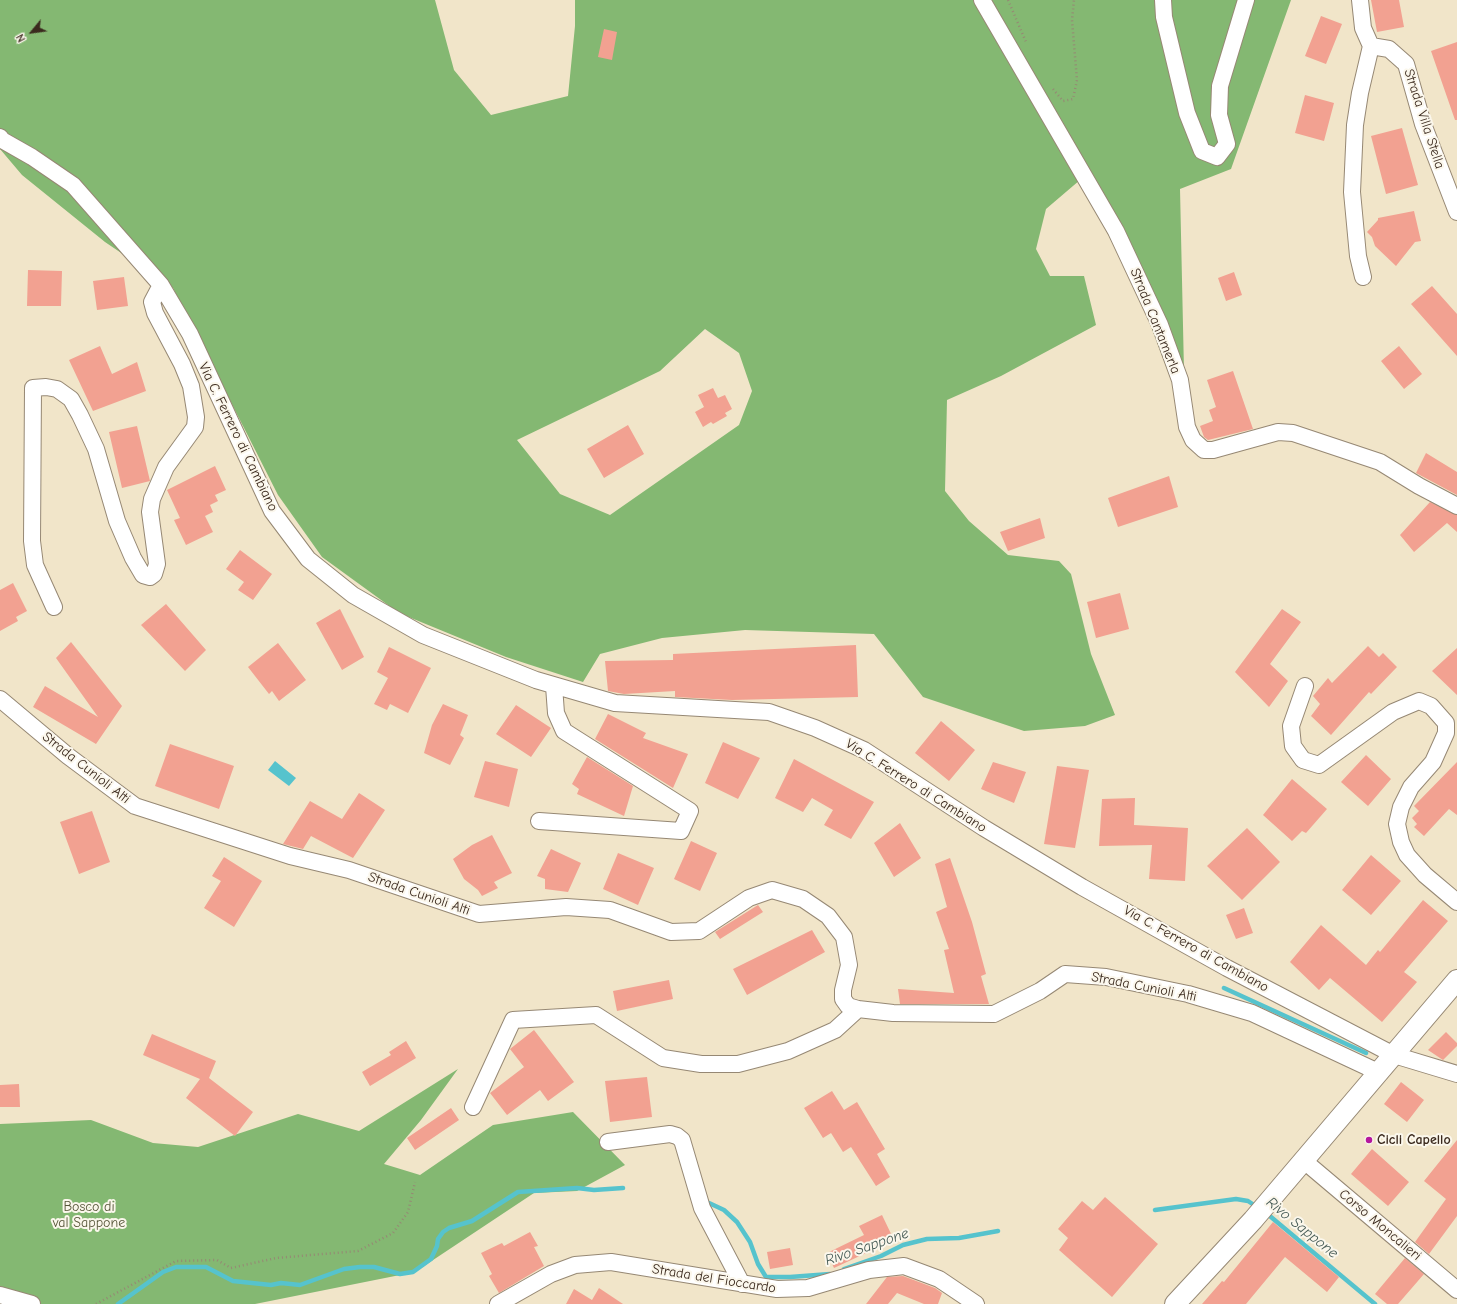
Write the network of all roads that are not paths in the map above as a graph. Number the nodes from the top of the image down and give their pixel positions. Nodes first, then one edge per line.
1 (982, 0) edge
2 (1163, 0) edge
3 (1246, 0) edge
4 (1360, 0) edge
5 (1371, 46) junction
6 (0, 137) edge
7 (1457, 212) edge
8 (1363, 277) dead end
9 (161, 285) junction
10 (1457, 506) edge
11 (54, 607) dead end
12 (554, 686) junction
13 (1305, 686) dead end
14 (0, 699) edge
15 (1451, 720) edge
16 (540, 821) dead end
17 (1457, 902) edge
18 (1457, 980) edge
19 (858, 1009) junction
20 (1394, 1055) junction
21 (1378, 1072) junction
22 (1457, 1074) edge
23 (473, 1107) dead end
24 (608, 1142) dead end
25 (1303, 1160) junction
26 (742, 1284) junction
27 (1457, 1290) edge
28 (0, 1295) edge
29 (32, 1304) edge
30 (498, 1304) edge
31 (976, 1304) edge
32 (1175, 1304) edge

1 - 10 street, Strada Cantamerla
2 - 3 street
4 - 5 street
5 - 7 street, Strada Villa Stella
5 - 8 street
6 - 9 street, Via C. Ferrero di Cambiano
9 - 11 street
9 - 12 street, Via C. Ferrero di Cambiano
12 - 16 street
12 - 20 street, Via C. Ferrero di Cambiano
13 - 15 street
14 - 19 street, Strada Cunioli Alti
15 - 17 street
18 - 20 main road
19 - 21 street, Strada Cunioli Alti
19 - 23 street
20 - 21 main road
20 - 22 street, Via C. Ferrero di Cambiano
21 - 25 main road
24 - 26 street
25 - 27 street, Corso Moncalieri
25 - 32 main road
26 - 30 street, Strada del Fioccardo
26 - 31 street, Strada del Fioccardo
28 - 29 street

